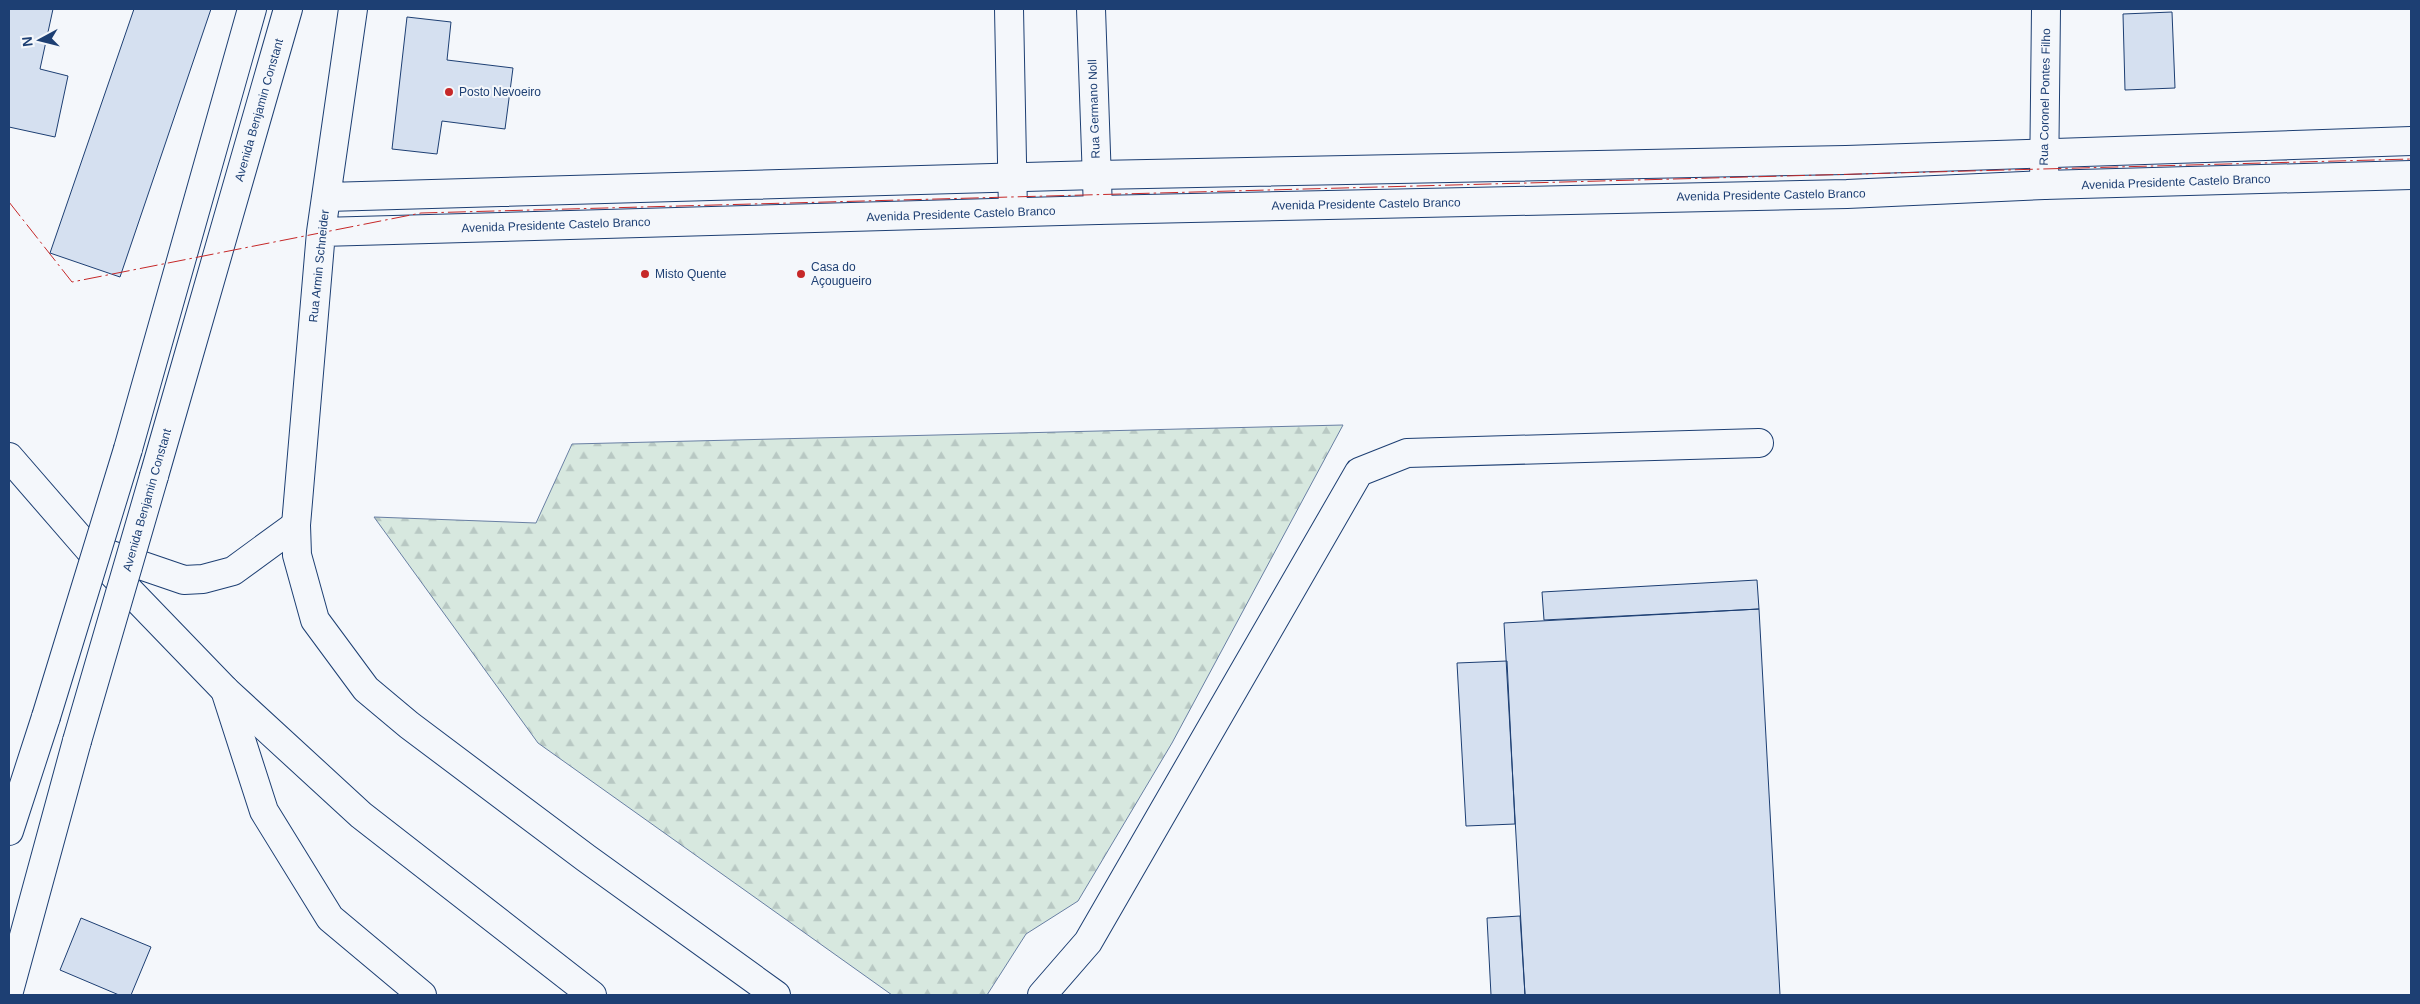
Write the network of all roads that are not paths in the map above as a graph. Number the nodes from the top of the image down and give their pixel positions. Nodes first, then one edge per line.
1 (252, 9) edge
2 (288, 9) edge
3 (353, 9) edge
4 (1009, 9) edge
5 (1091, 9) edge
6 (2046, 9) edge
7 (2411, 141) edge
8 (2044, 153) junction
9 (1514, 166) junction
10 (1097, 175) junction
11 (2411, 175) edge
12 (1012, 177) junction
13 (2044, 185) junction
14 (327, 196) junction
15 (1515, 201) junction
16 (1098, 210) junction
17 (1013, 212) junction
18 (321, 232) junction
19 (1759, 443) dead end
20 (9, 456) edge
21 (296, 525) junction
22 (88, 548) junction
23 (225, 690) junction
24 (9, 831) edge
25 (9, 991) edge
26 (422, 995) edge
27 (592, 995) edge
28 (776, 995) edge
29 (1042, 995) edge

1 - 24 main road, bridge
2 - 25 main road, Avenida Benjamin Constant, bridge
3 - 14 main road, Rua Armin Schneider
4 - 12 main road
5 - 10 main road, Rua Germano Noll
6 - 8 main road, Rua Coronel Pontes Filho
7 - 8 main road
8 - 9 main road
8 - 13 main road, Rua Coronel Pontes Filho
9 - 10 main road
9 - 15 main road
10 - 12 main road
10 - 16 main road, Rua Germano Noll
11 - 13 main road, Avenida Presidente Castelo Branco
12 - 14 main road
12 - 17 main road
13 - 15 main road, Avenida Presidente Castelo Branco
14 - 18 main road, Rua Armin Schneider
15 - 16 main road, Avenida Presidente Castelo Branco
16 - 17 main road, Avenida Presidente Castelo Branco
17 - 18 main road, Avenida Presidente Castelo Branco
18 - 21 main road, Rua Armin Schneider
19 - 29 main road
20 - 22 main road
21 - 22 main road
21 - 28 main road, Rua Armin Schneider
22 - 23 main road
23 - 26 main road
23 - 27 main road

